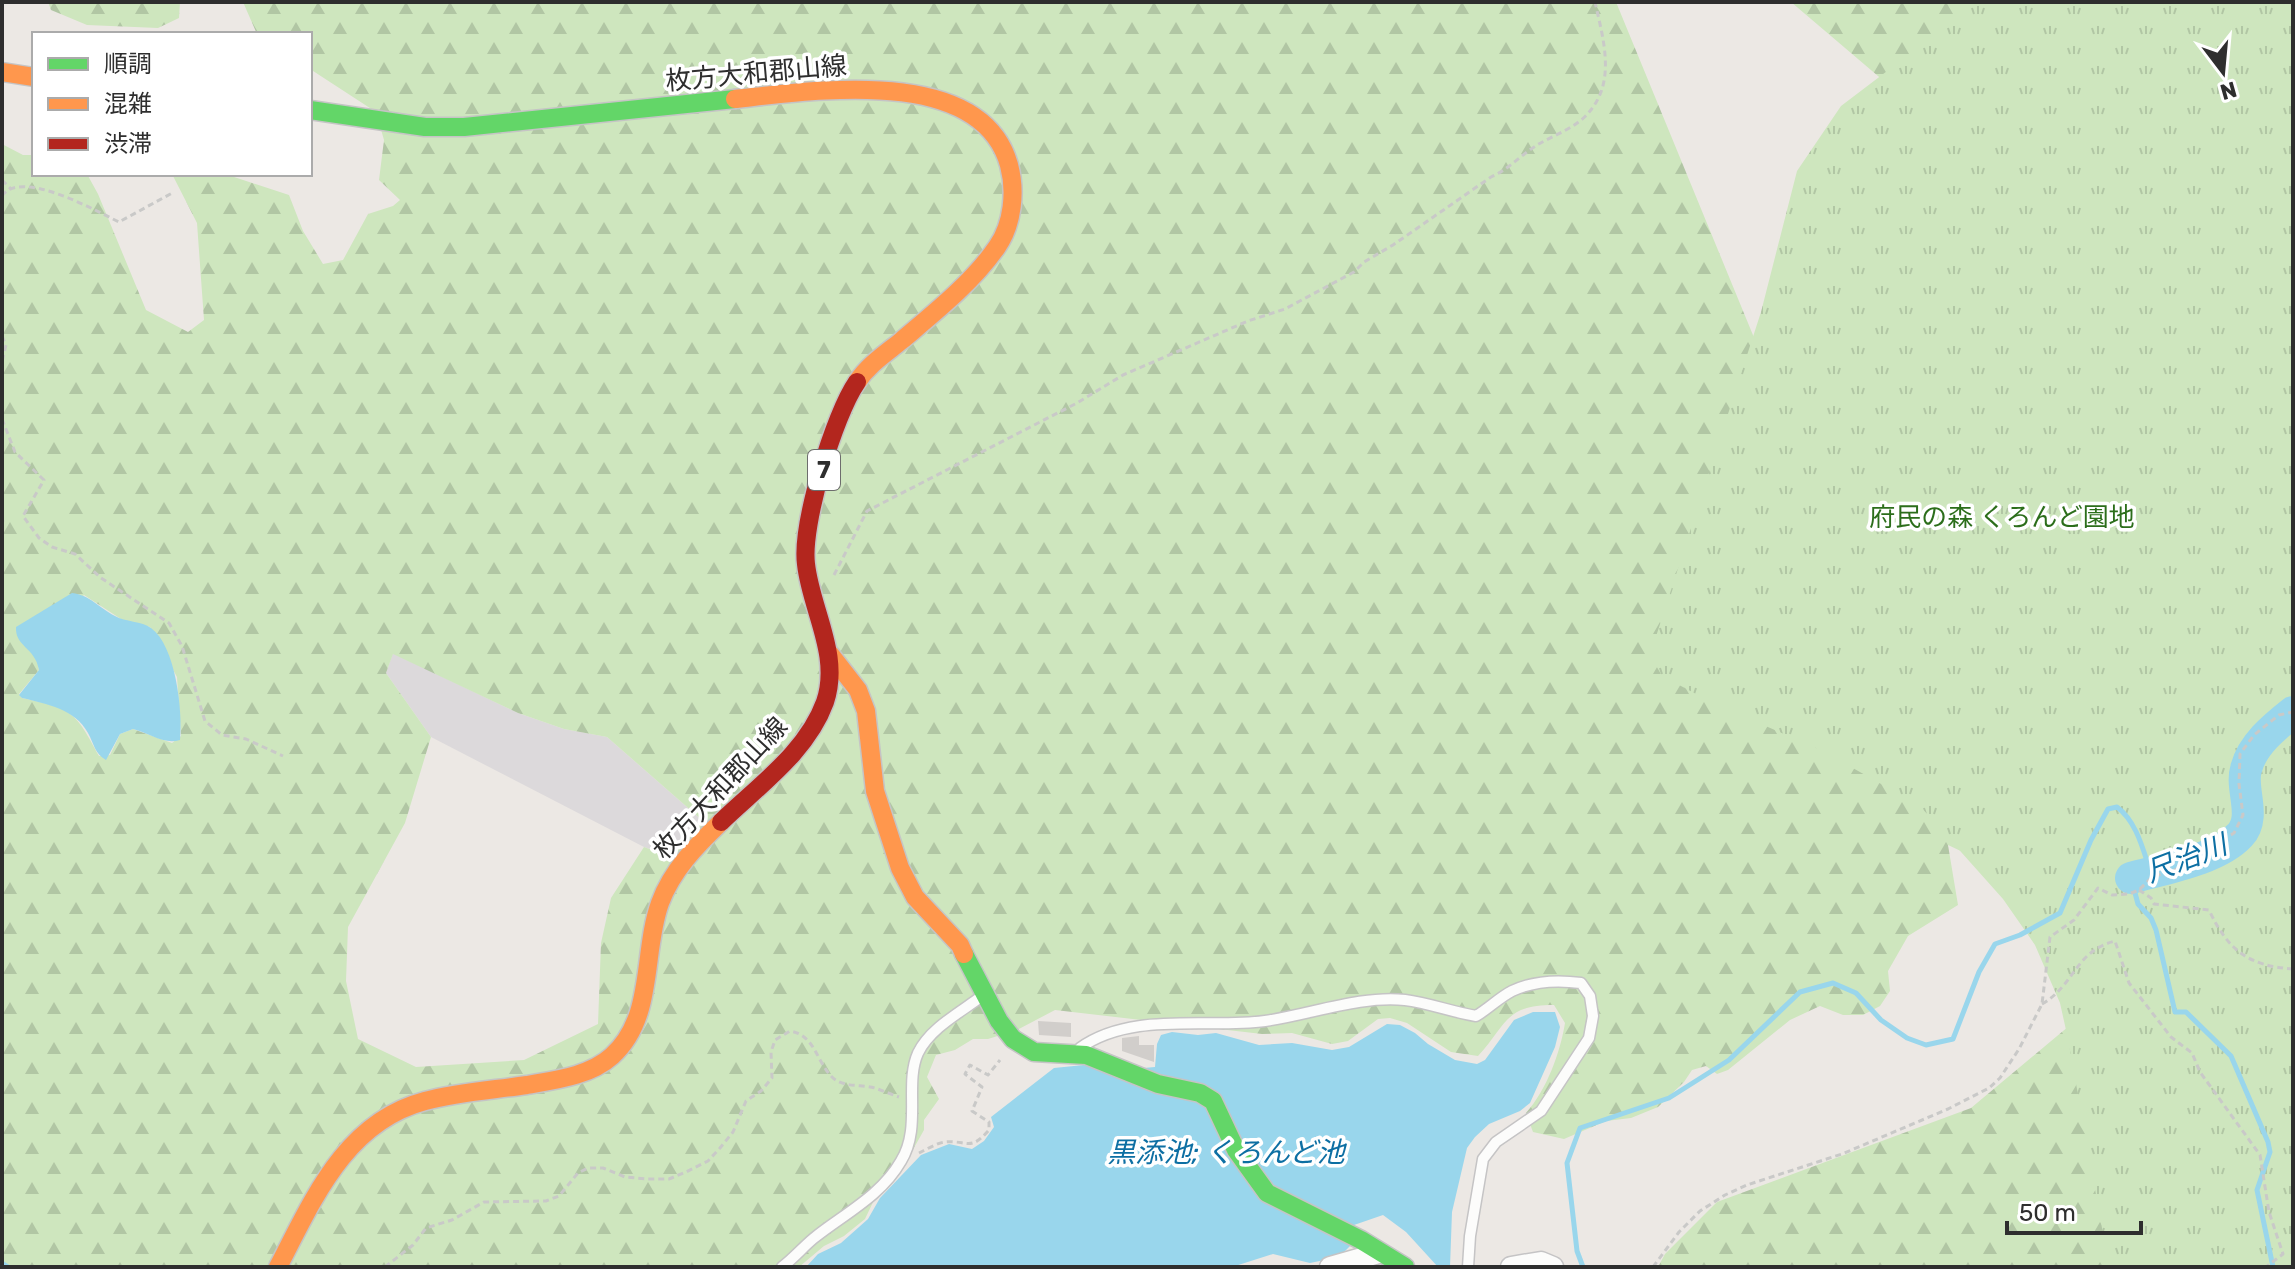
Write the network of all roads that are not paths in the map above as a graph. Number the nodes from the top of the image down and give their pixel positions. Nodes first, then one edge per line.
1 (2, 72) edge
2 (32, 77) edge
3 (312, 110) edge
4 (830, 654) junction
5 (984, 995) junction
6 (1072, 1054) junction
7 (1379, 1253) junction
8 (278, 1267) edge
9 (782, 1267) edge
10 (1330, 1267) edge
11 (1405, 1267) edge
12 (1468, 1267) edge
13 (1511, 1267) edge
14 (1553, 1267) edge

1 - 2 main road
3 - 4 main road, 枚方大和郡山線 / 7
4 - 5 main road
4 - 8 main road, 枚方大和郡山線 / 7
5 - 6 main road
5 - 9 lane
6 - 7 main road
6 - 12 lane
7 - 10 street
7 - 11 main road
13 - 14 street

